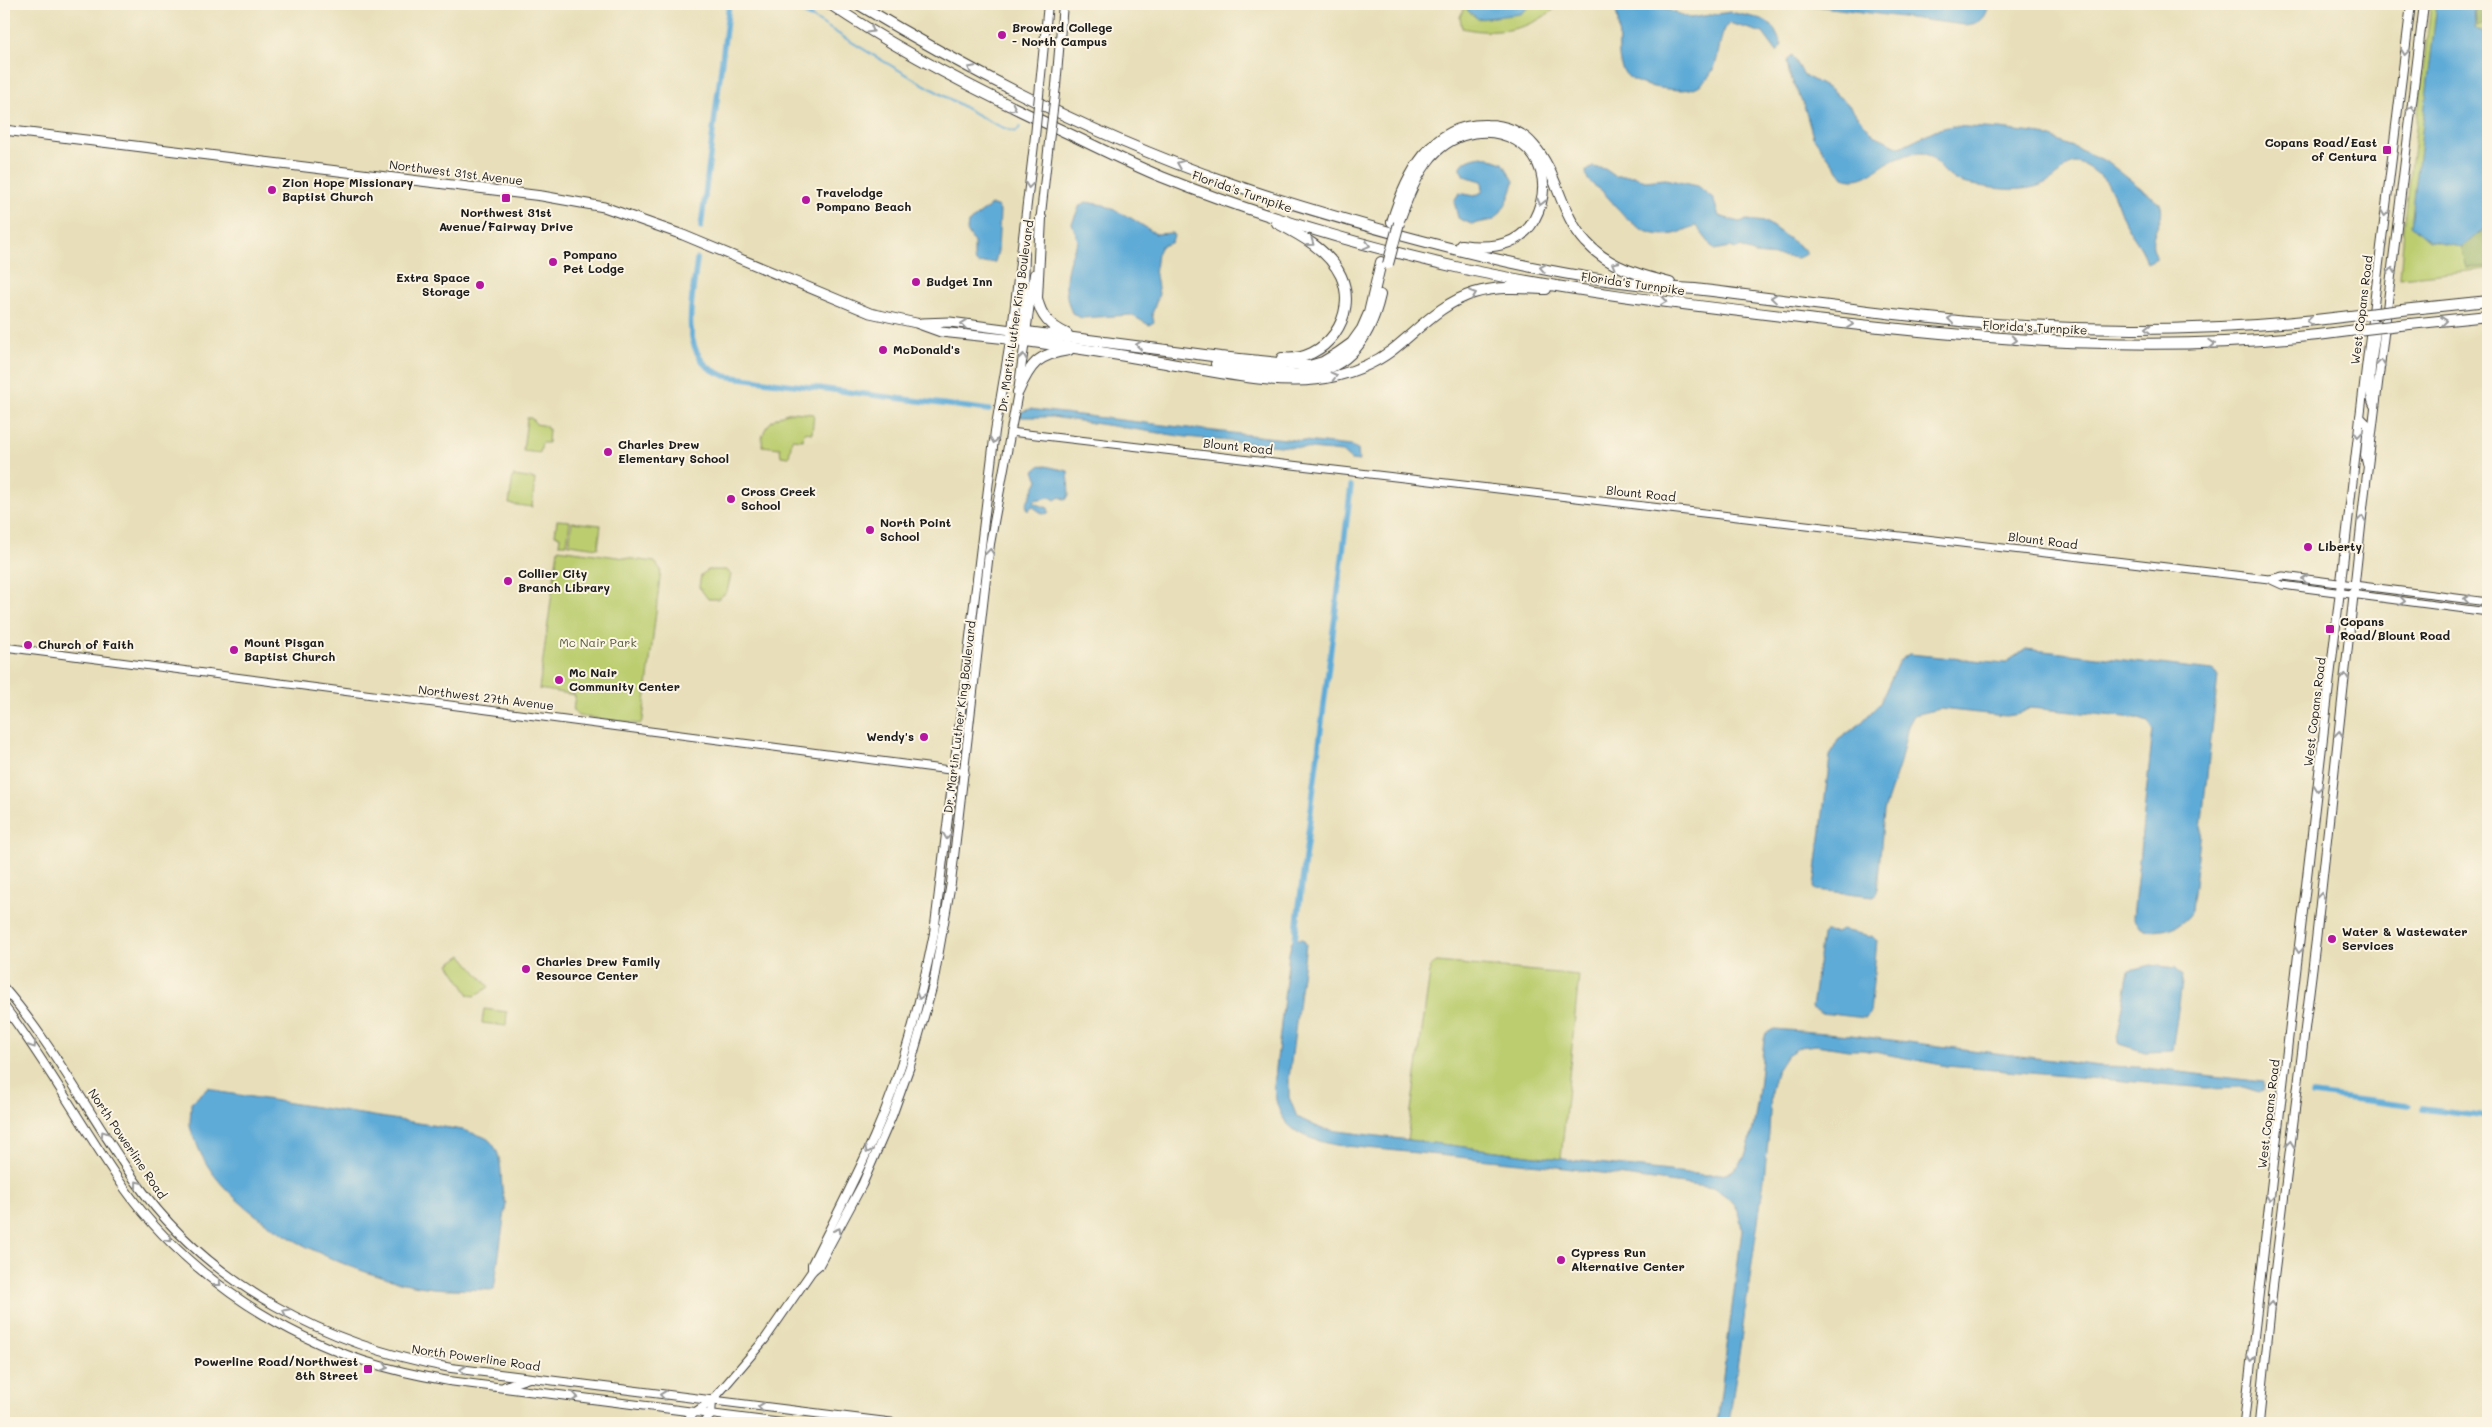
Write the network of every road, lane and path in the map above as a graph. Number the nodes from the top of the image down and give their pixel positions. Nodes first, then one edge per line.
1 (830, 4) edge
2 (858, 4) edge
3 (1048, 4) edge
4 (1063, 4) edge
5 (2411, 4) edge
6 (2424, 4) edge
7 (4, 130) edge
8 (2395, 133) junction
9 (2408, 135) junction
10 (1253, 211) junction
11 (1041, 218) junction
12 (1395, 222) junction
13 (1023, 234) junction
14 (1426, 242) junction
15 (1385, 263) junction
16 (2377, 278) junction
17 (1695, 289) junction
18 (1582, 290) junction
19 (2488, 301) edge
20 (2488, 316) edge
21 (916, 323) junction
22 (1012, 330) junction
23 (1026, 337) junction
24 (1075, 337) junction
25 (1010, 340) junction
26 (1079, 348) junction
27 (1176, 350) junction
28 (1163, 362) junction
29 (1018, 392) junction
30 (2375, 407) junction
31 (2360, 417) junction
32 (1010, 432) junction
33 (2368, 471) junction
34 (980, 560) junction
35 (2269, 579) junction
36 (2342, 583) junction
37 (2355, 585) junction
38 (2340, 592) junction
39 (2354, 594) junction
40 (975, 596) junction
41 (984, 600) junction
42 (2488, 602) edge
43 (2488, 612) edge
44 (981, 632) junction
45 (4, 647) edge
46 (956, 770) junction
47 (965, 772) junction
48 (4, 988) edge
49 (4, 1006) edge
50 (907, 1046) junction
51 (50, 1072) junction
52 (70, 1081) junction
53 (900, 1097) junction
54 (73, 1109) junction
55 (94, 1118) junction
56 (181, 1251) junction
57 (201, 1252) junction
58 (195, 1263) junction
59 (214, 1264) junction
60 (812, 1271) junction
61 (330, 1334) junction
62 (310, 1339) junction
63 (345, 1340) junction
64 (323, 1345) junction
65 (529, 1378) junction
66 (498, 1387) junction
67 (712, 1401) junction
68 (694, 1413) junction
69 (711, 1415) junction
70 (878, 1422) edge
71 (685, 1423) edge
72 (703, 1423) edge
73 (782, 1423) edge
74 (894, 1423) edge
75 (2244, 1423) edge
76 (2259, 1423) edge

1 -> 10 highway, Florida's Turnpike
14 -> 2 highway, Florida's Turnpike
3 -> 13 main road, Dr. Martin Luther King Boulevard, bridge
4 - 11 main road, Dr. Martin Luther King Boulevard, bridge
5 -> 8 main road, West Copans Road
9 -> 6 main road, West Copans Road
7 - 21 main road, Northwest 31st Avenue
8 - 9 main road
8 -> 16 main road, West Copans Road
30 -> 9 main road, West Copans Road
10 -> 18 highway, Florida's Turnpike
10 -> 27 highway
11 - 23 main road, Dr. Martin Luther King Boulevard
11 - 24 highway
12 -> 14 highway
12 - 15 highway
17 -> 12 highway
13 - 22 main road, Dr. Martin Luther King Boulevard
13 - 23 main road
17 -> 14 highway, Florida's Turnpike
15 - 27 highway
15 - 28 highway
16 - 30 main road
16 - 31 main road, West Copans Road
19 -> 17 highway, Florida's Turnpike, bridge
18 -> 20 highway, Florida's Turnpike, bridge
28 -> 18 highway
22 -> 21 main road, Northwest 31st Avenue
21 - 25 main road, Northwest 31st Avenue
22 - 23 main road, Northwest 31st Avenue
22 - 25 main road, Dr. Martin Luther King Boulevard
23 - 24 highway
23 - 25 main road, Northwest 31st Avenue
23 - 26 highway
29 -> 23 main road, Dr. Martin Luther King Boulevard
27 -> 24 highway
25 -> 34 main road, Dr. Martin Luther King Boulevard
26 - 28 highway
26 - 29 highway
29 - 32 main road, Dr. Martin Luther King Boulevard
30 - 33 main road, West Copans Road
31 - 33 main road
31 -> 36 main road, West Copans Road
32 - 35 street, Blount Road
41 -> 32 main road, Dr. Martin Luther King Boulevard
37 -> 33 main road, West Copans Road
34 - 40 main road, Dr. Martin Luther King Boulevard
34 - 41 main road
36 -> 35 street, Blount Road
35 - 38 street, Blount Road
36 - 37 street, Blount Road
36 - 38 main road, West Copans Road
37 - 39 main road, West Copans Road
42 -> 37 street, Blount Road
38 - 39 street, Blount Road
38 -> 75 main road, West Copans Road
39 -> 43 street, Blount Road
76 -> 39 main road, West Copans Road
40 - 44 main road
40 - 46 main road, Dr. Martin Luther King Boulevard
41 - 44 main road, Dr. Martin Luther King Boulevard
44 - 47 main road, Dr. Martin Luther King Boulevard
45 - 46 street, Northwest 27th Avenue
46 - 47 street, Northwest 27th Avenue
46 -> 50 main road, Dr. Martin Luther King Boulevard
47 - 53 main road, Dr. Martin Luther King Boulevard
48 - 52 main road, North Powerline Road
49 -> 51 main road, North Powerline Road
50 - 53 main road
50 -> 60 main road, Dr. Martin Luther King Boulevard
51 - 52 main road
51 - 54 main road, North Powerline Road
52 - 55 main road, North Powerline Road
60 -> 53 main road, Dr. Martin Luther King Boulevard
54 - 55 main road
54 -> 56 main road, North Powerline Road
57 -> 55 main road, North Powerline Road
56 - 57 main road
56 - 58 main road, North Powerline Road
57 - 59 main road, North Powerline Road
58 - 59 main road
58 -> 62 main road, North Powerline Road
61 -> 59 main road, North Powerline Road
60 - 67 main road, Dr. Martin Luther King Boulevard
61 - 62 main road
61 - 63 main road, North Powerline Road
62 - 64 main road, North Powerline Road
63 - 64 main road
65 -> 63 main road, North Powerline Road
64 -> 66 main road, North Powerline Road
65 - 66 main road
67 -> 65 main road, North Powerline Road
66 -> 68 main road, North Powerline Road
67 - 68 main road, Dr. Martin Luther King Boulevard
67 - 69 main road
70 -> 67 main road, North Powerline Road
68 - 69 main road, North Powerline Road
68 - 71 main road, Dr. Martin Luther King Boulevard
69 - 72 main road
69 - 73 main road, North Powerline Road
70 - 74 main road, North Powerline Road

